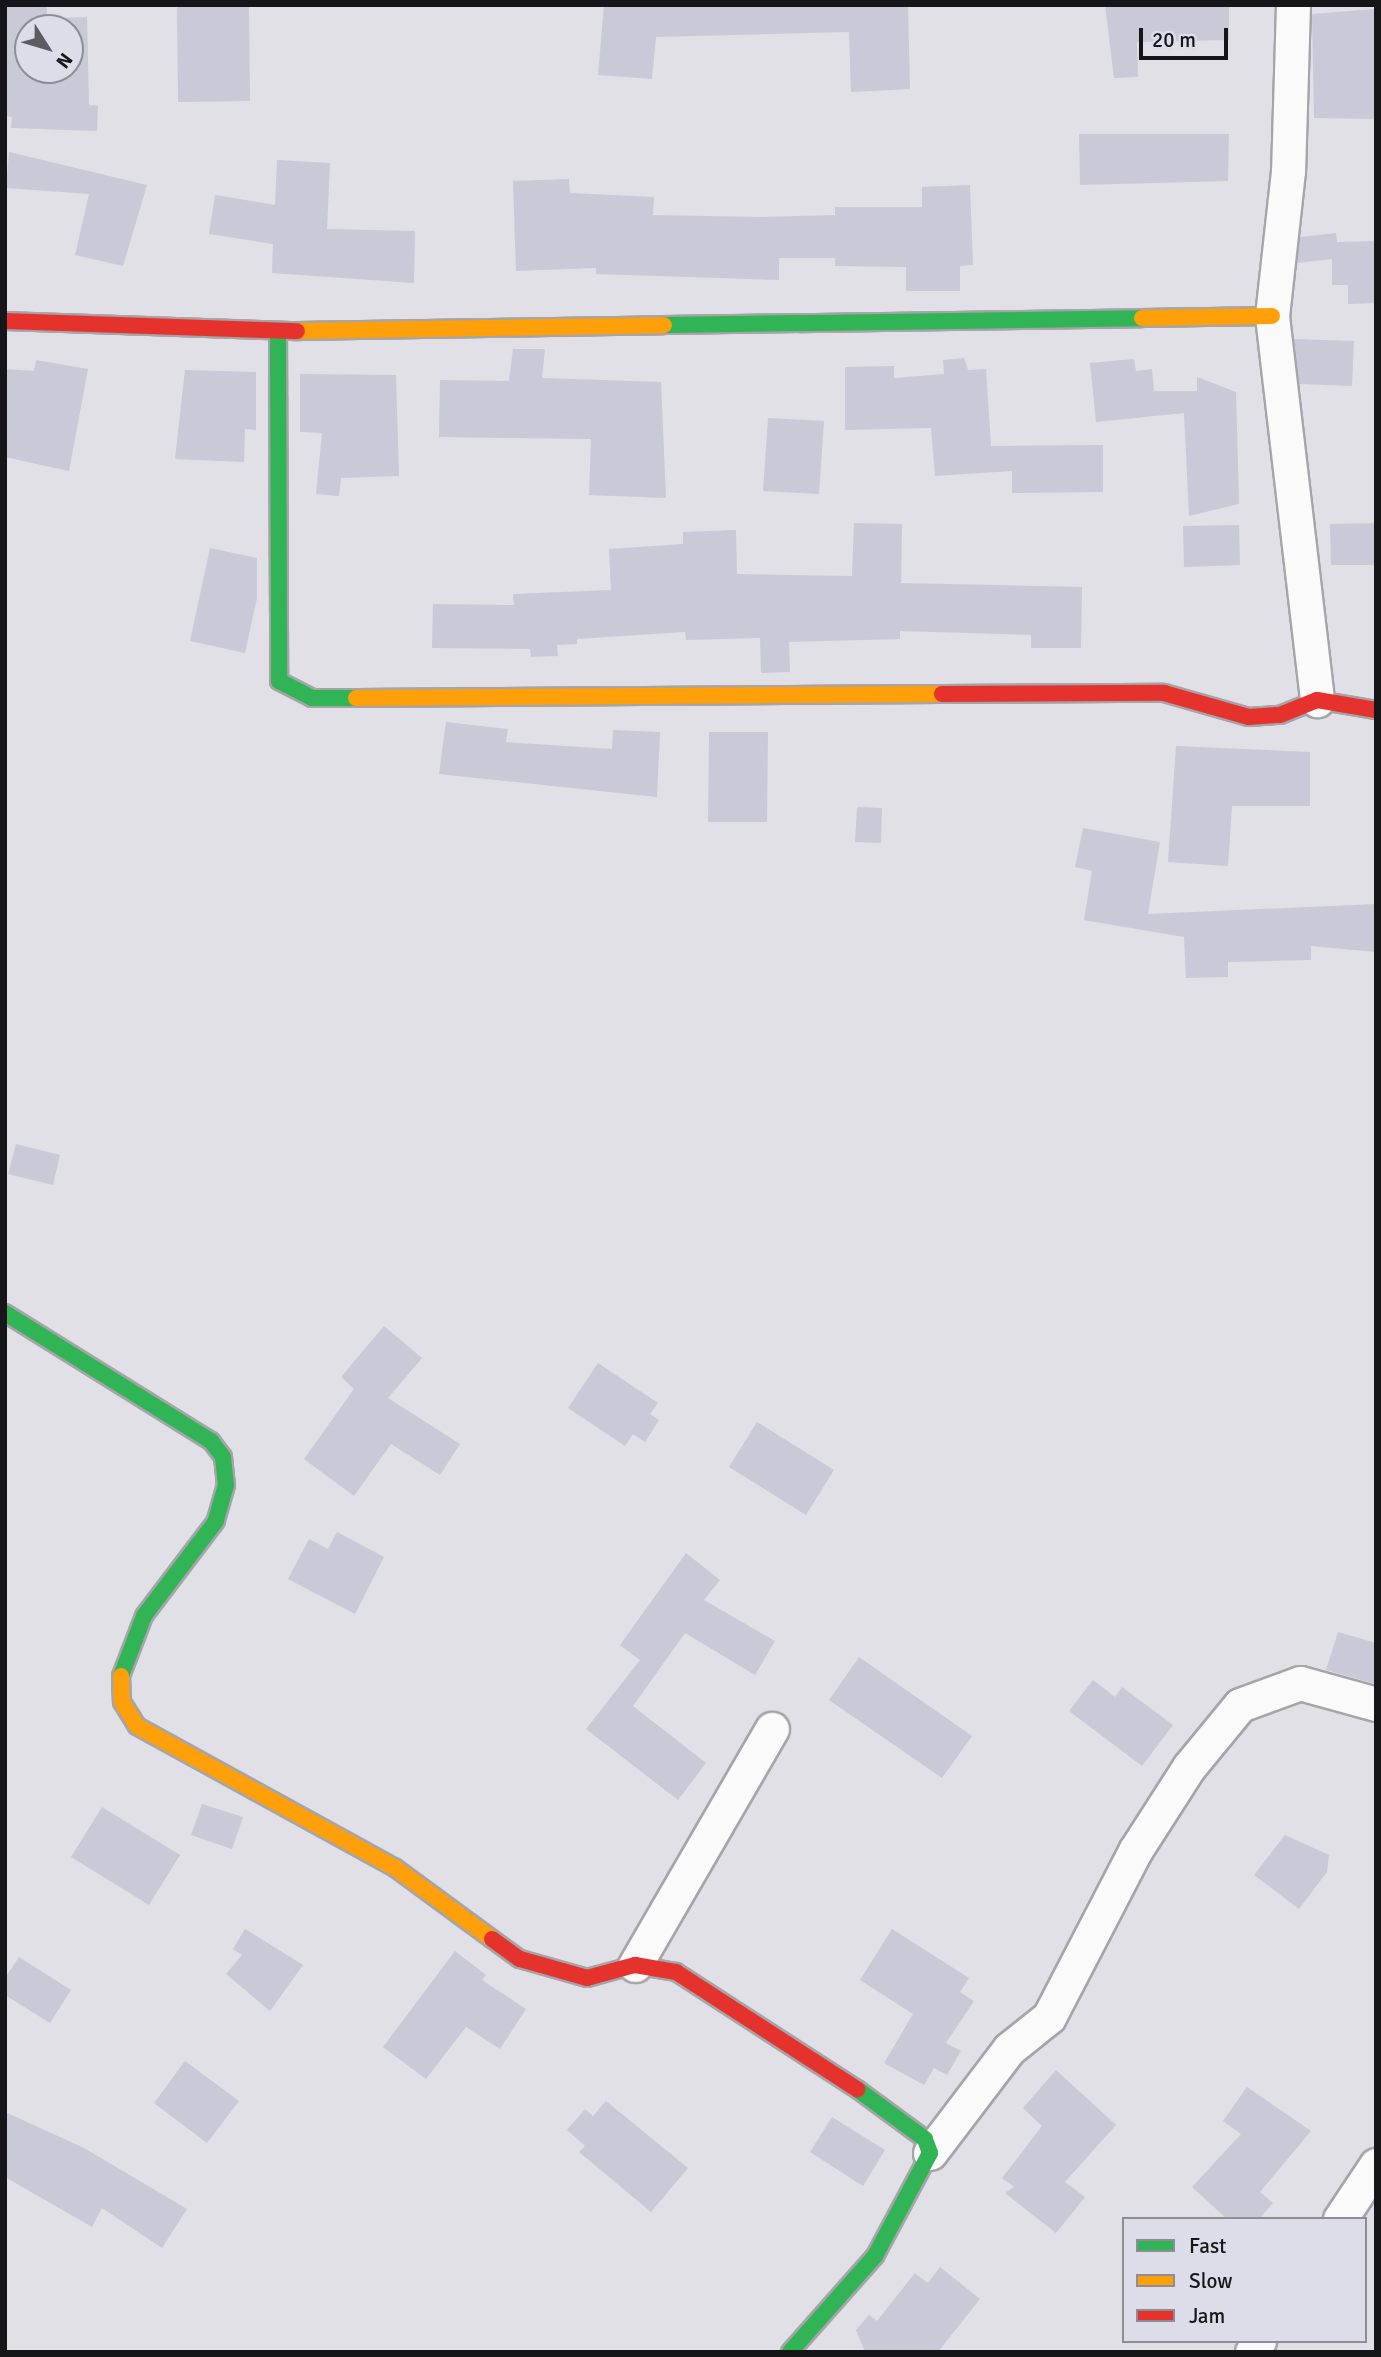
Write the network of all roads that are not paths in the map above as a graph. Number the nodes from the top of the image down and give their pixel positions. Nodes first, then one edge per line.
1 (1293, 5) edge
2 (1272, 316) junction
3 (5, 321) edge
4 (278, 331) junction
5 (1317, 700) junction
6 (1376, 710) edge
7 (5, 1313) edge
8 (1376, 1704) edge
9 (772, 1730) dead end
10 (635, 1965) junction
11 (930, 2153) junction
12 (1376, 2165) edge
13 (1341, 2217) edge
14 (790, 2352) edge

1 - 2 street
2 - 4 street
2 - 5 street
3 - 4 street
4 - 5 street
5 - 6 street
7 - 10 street
8 - 11 street
9 - 10 street
10 - 11 street
11 - 14 street
12 - 13 street

